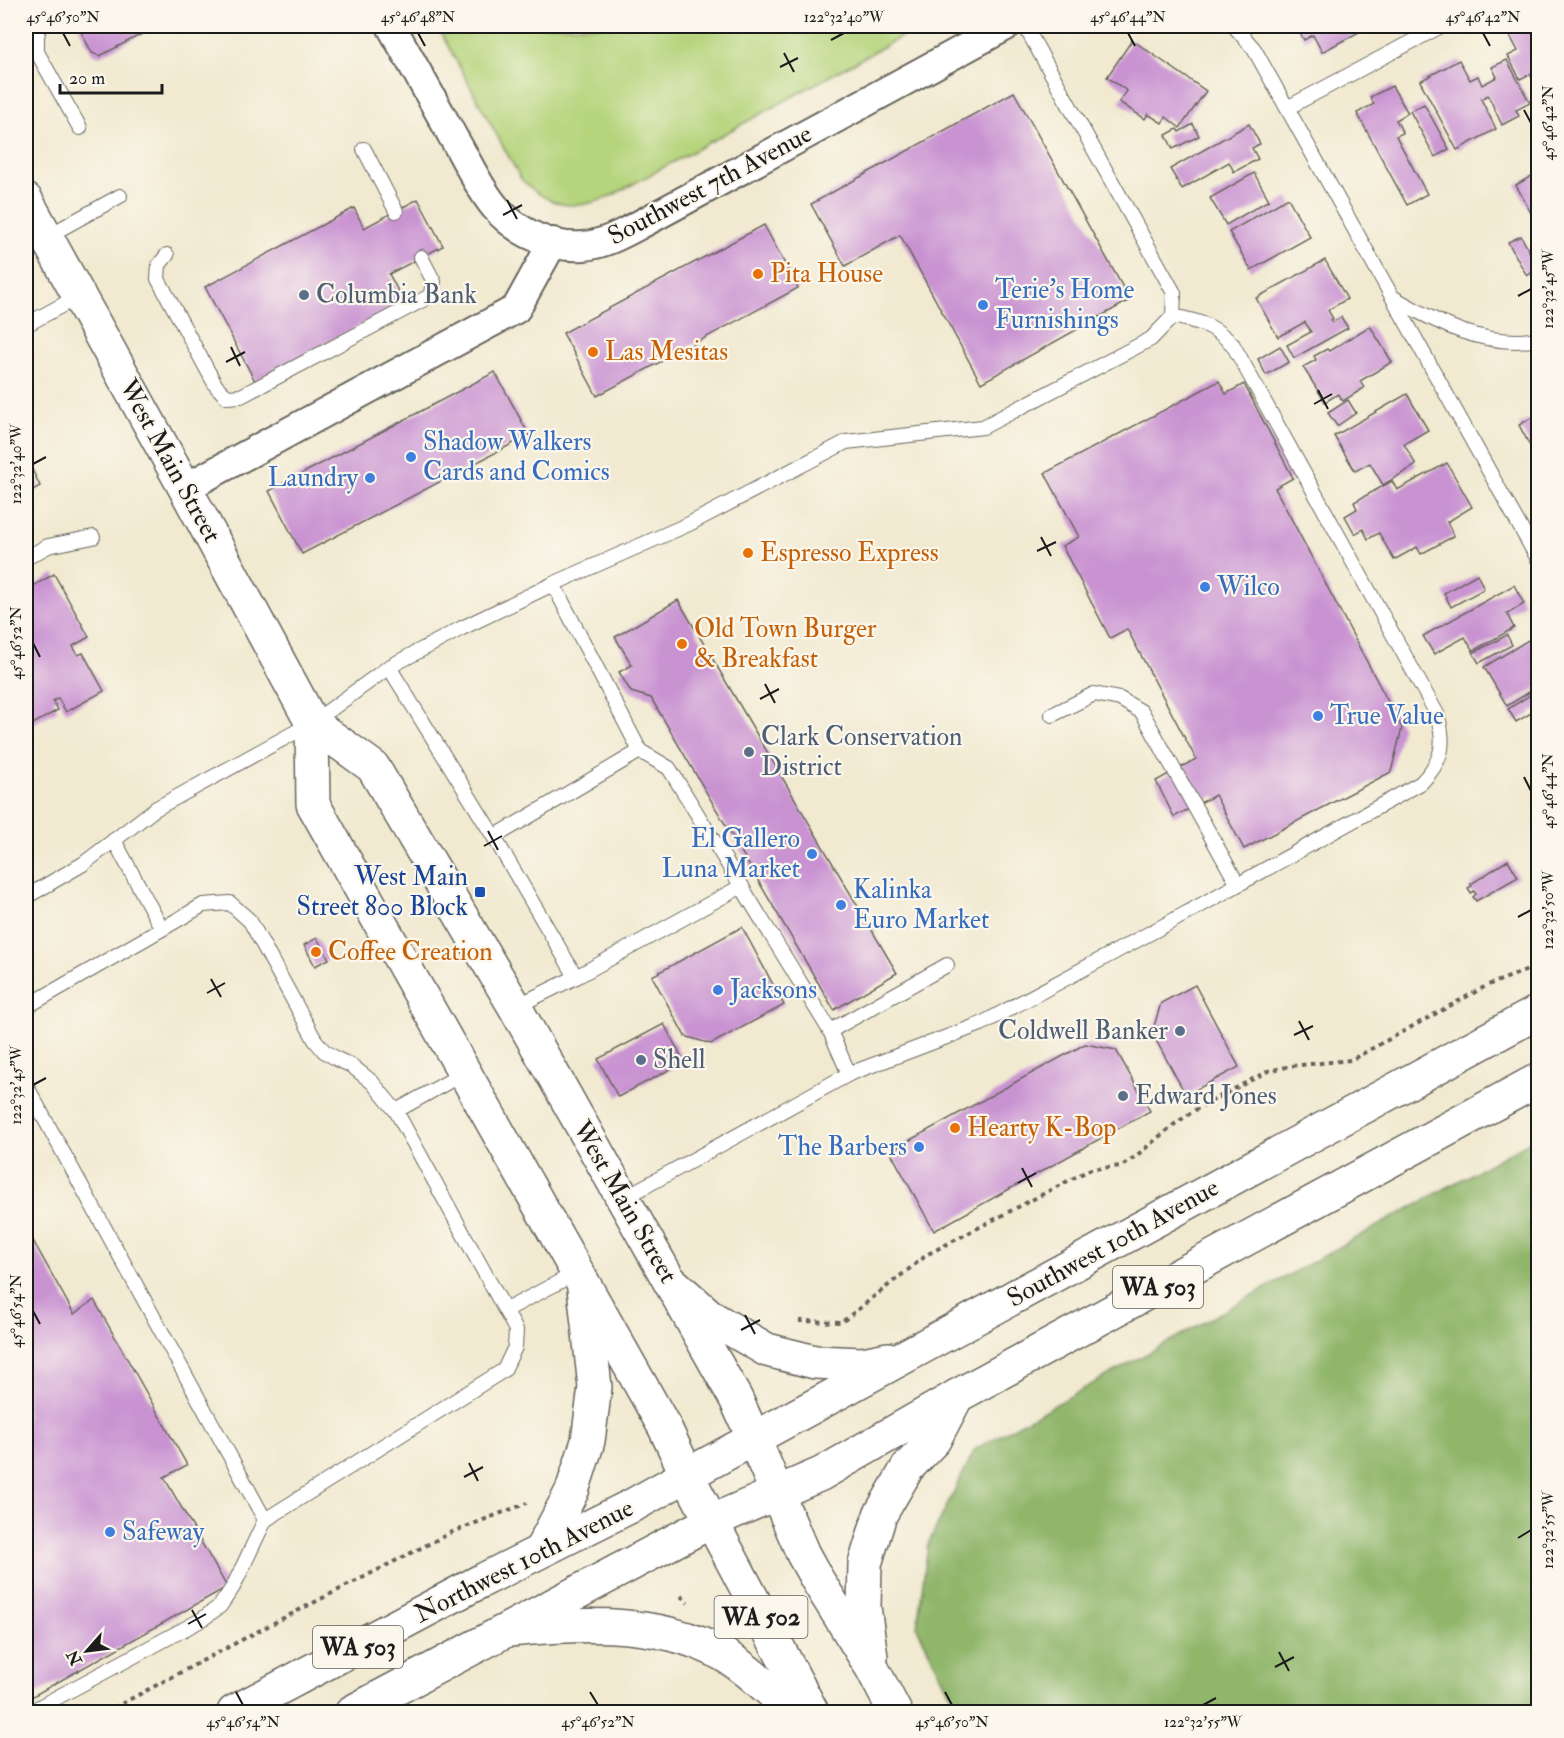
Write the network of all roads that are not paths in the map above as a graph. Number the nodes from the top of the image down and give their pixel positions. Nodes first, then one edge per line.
1 (39, 26) edge
2 (391, 26) edge
3 (1006, 26) edge
4 (1025, 26) edge
5 (1234, 26) edge
6 (1441, 26) edge
7 (1287, 108) junction
8 (80, 128) dead end
9 (364, 149) dead end
10 (120, 196) dead end
11 (26, 200) edge
12 (396, 211) dead end
13 (46, 237) junction
14 (553, 242) junction
15 (167, 255) dead end
16 (421, 257) dead end
17 (79, 296) junction
18 (1394, 298) junction
19 (1173, 316) junction
20 (26, 325) edge
21 (1539, 339) edge
22 (185, 488) junction
23 (93, 537) dead end
24 (26, 558) edge
25 (1539, 559) edge
26 (553, 584) junction
27 (389, 667) junction
28 (1052, 715) dead end
29 (312, 723) junction
30 (640, 751) junction
31 (494, 837) junction
32 (114, 840) junction
33 (1237, 883) junction
34 (741, 886) junction
35 (26, 897) edge
36 (162, 929) junction
37 (947, 965) dead end
38 (576, 977) junction
39 (26, 1007) edge
40 (515, 1007) junction
41 (1539, 1012) edge
42 (830, 1031) junction
43 (464, 1074) junction
44 (849, 1074) junction
45 (1539, 1080) edge
46 (26, 1085) edge
47 (396, 1111) junction
48 (622, 1199) junction
49 (669, 1280) junction
50 (580, 1281) junction
51 (506, 1310) junction
52 (907, 1355) junction
53 (957, 1396) junction
54 (754, 1439) junction
55 (687, 1475) junction
56 (777, 1493) junction
57 (265, 1520) junction
58 (712, 1521) junction
59 (542, 1550) junction
60 (509, 1630) junction
61 (872, 1668) junction
62 (30, 1713) edge
63 (234, 1713) edge
64 (352, 1713) edge
65 (794, 1713) edge
66 (812, 1713) edge
67 (896, 1713) edge

1 - 8 lane
2 - 14 street, Southwest 7th Avenue
3 - 14 street, Southwest 7th Avenue
4 - 19 lane
5 - 7 lane
6 - 7 lane
7 - 18 lane
9 - 12 lane
10 - 13 lane
11 - 13 main road, West Main Street
13 - 17 main road, West Main Street
14 - 22 street
15 - 16 lane
17 - 20 lane
17 - 22 main road, West Main Street
18 - 21 lane
18 - 25 lane
19 - 26 lane
19 - 33 lane
22 - 29 main road, West Main Street
23 - 24 lane
26 - 27 lane
26 - 30 lane
27 - 29 lane
27 - 31 lane
28 - 33 lane
29 - 32 lane
29 - 40 main road, West Main Street
29 - 43 main road, West Main Street
30 - 31 lane
30 - 34 lane
31 - 38 lane
32 - 35 lane
32 - 36 lane
33 - 44 lane
34 - 38 lane
34 - 42 lane
36 - 39 lane
36 - 47 lane
37 - 42 lane
38 - 40 lane
40 - 48 main road, West Main Street
41 - 52 main road, Southwest 10th Avenue / WA 503
42 - 44 lane
43 - 47 lane
43 - 50 main road, West Main Street
44 - 48 lane
45 - 53 main road, WA 503
46 - 57 lane
47 - 51 lane
48 - 49 main road, West Main Street
49 - 52 main road
49 - 54 main road, West Main Street
50 - 51 lane
50 - 55 main road, West Main Street
50 - 59 main road
51 - 57 lane
52 - 54 main road, Southwest 10th Avenue / WA 503
53 - 56 main road, WA 503
53 - 61 main road
54 - 55 main road, Southwest 10th Avenue / WA 503
54 - 56 main road, West Main Street / WA 502
55 - 58 main road, West Main Street / WA 502
55 - 59 main road, Northwest 10th Avenue / WA 503
56 - 58 main road, Northwest 10th Avenue / WA 503
56 - 61 main road, West Main Street / WA 502
57 - 62 lane
58 - 60 main road, Northwest 10th Avenue / WA 503
58 - 66 main road, West Main Street / WA 502
59 - 63 main road, Northwest 10th Avenue / WA 503
60 - 64 main road, Northwest 10th Avenue / WA 503
60 - 65 main road
61 - 67 main road, West Main Street / WA 502

